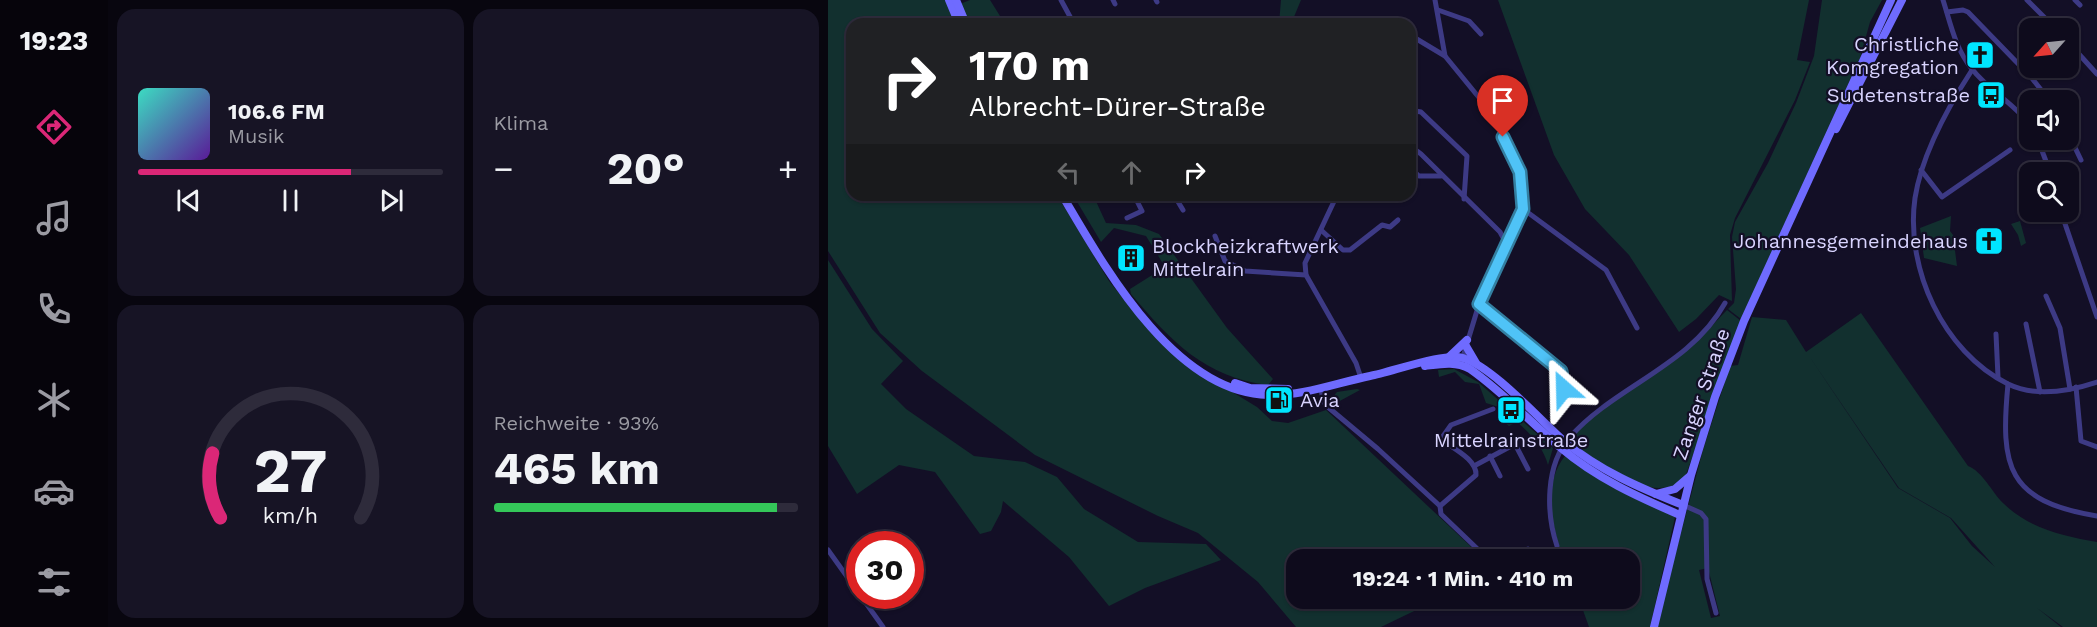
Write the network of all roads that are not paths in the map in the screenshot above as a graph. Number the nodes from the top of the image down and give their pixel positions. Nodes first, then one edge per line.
1 (949, 0) edge
2 (956, 0) edge
3 (1061, 0) edge
4 (1436, 0) edge
5 (1891, 0) edge
6 (1902, 0) edge
7 (1943, 0) edge
8 (2027, 0) edge
9 (1438, 9) junction
10 (1947, 12) junction
11 (956, 18) edge
12 (964, 18) edge
13 (1071, 18) edge
14 (2045, 18) edge
15 (1481, 34) dead end
16 (1416, 40) edge
17 (2079, 54) edge
18 (1445, 56) junction
19 (1972, 70) junction
20 (2097, 74) edge
21 (2042, 90) edge
22 (1416, 111) edge
23 (2019, 112) edge
24 (2010, 150) dead end
25 (2076, 150) edge
26 (1416, 151) edge
27 (2081, 160) dead end
28 (1921, 170) junction
29 (1416, 173) edge
30 (1442, 176) junction
31 (1808, 181) junction
32 (1464, 199) junction
33 (1066, 201) edge
34 (1137, 201) edge
35 (1178, 201) edge
36 (1334, 201) edge
37 (1523, 209) junction
38 (1183, 210) dead end
39 (1127, 218) dead end
40 (1398, 220) dead end
41 (2064, 222) edge
42 (1321, 230) junction
43 (1215, 236) dead end
44 (1507, 245) junction
45 (1306, 275) junction
46 (2046, 296) dead end
47 (1725, 303) dead end
48 (1479, 304) junction
49 (2097, 317) edge
50 (2026, 324) dead end
51 (1637, 328) dead end
52 (1996, 334) dead end
53 (1467, 343) junction
54 (1449, 357) junction
55 (1462, 361) junction
56 (1479, 366) junction
57 (1409, 368) junction
58 (1998, 377) junction
59 (1361, 378) junction
60 (2097, 382) edge
61 (2008, 384) junction
62 (1321, 388) junction
63 (2073, 388) junction
64 (1564, 389) dead end
65 (2040, 392) junction
66 (1493, 409) dead end
67 (1564, 446) junction
68 (2097, 447) edge
69 (1490, 456) junction
70 (1474, 466) junction
71 (1528, 469) dead end
72 (1691, 475) junction
73 (1500, 476) dead end
74 (1655, 495) junction
75 (1683, 505) junction
76 (1440, 506) junction
77 (1680, 515) junction
78 (2097, 516) edge
79 (1557, 546) dead end
80 (1478, 549) edge
81 (828, 550) edge
82 (1716, 613) dead end
83 (883, 627) edge
84 (1654, 627) edge

1 - 11 street
2 - 12 street
3 - 13 street
4 - 9 street
5 - 31 street, Zanger Straße
6 - 31 street, Zanger Straße
7 - 10 street
8 - 14 street
9 - 15 street
9 - 18 street
10 - 19 street
10 - 21 street
16 - 18 street
17 - 20 street
18 - 37 street
19 - 23 street
19 - 28 street
22 - 32 street
24 - 28 street
25 - 27 street
26 - 30 street
28 - 58 street
29 - 30 street
30 - 32 street
31 - 72 street, Zanger Straße
32 - 44 street
33 - 62 street
34 - 39 street
35 - 38 street
36 - 42 street
37 - 44 street
37 - 51 street
40 - 42 street
41 - 49 street
42 - 45 street
43 - 45 street
44 - 48 street
45 - 59 street
46 - 63 street
47 - 67 street
48 - 53 street
48 - 64 street
50 - 65 street
52 - 58 street
53 - 54 street
53 - 55 street
53 - 56 street
54 - 55 street
54 - 57 street
55 - 56 street
55 - 57 street
55 - 67 street
56 - 67 street
57 - 59 street
58 - 61 street
59 - 62 street
60 - 63 street
61 - 65 street
61 - 78 street
62 - 76 street
63 - 65 street
63 - 68 street
66 - 70 street
67 - 74 street
67 - 77 street
67 - 79 street
69 - 70 street
69 - 71 street
69 - 73 street
70 - 76 street
72 - 74 street
72 - 75 street, Zanger Straße
74 - 75 street
75 - 77 street, Zanger Straße
75 - 82 street
76 - 80 street
77 - 84 street, Zanger Straße
81 - 83 street

